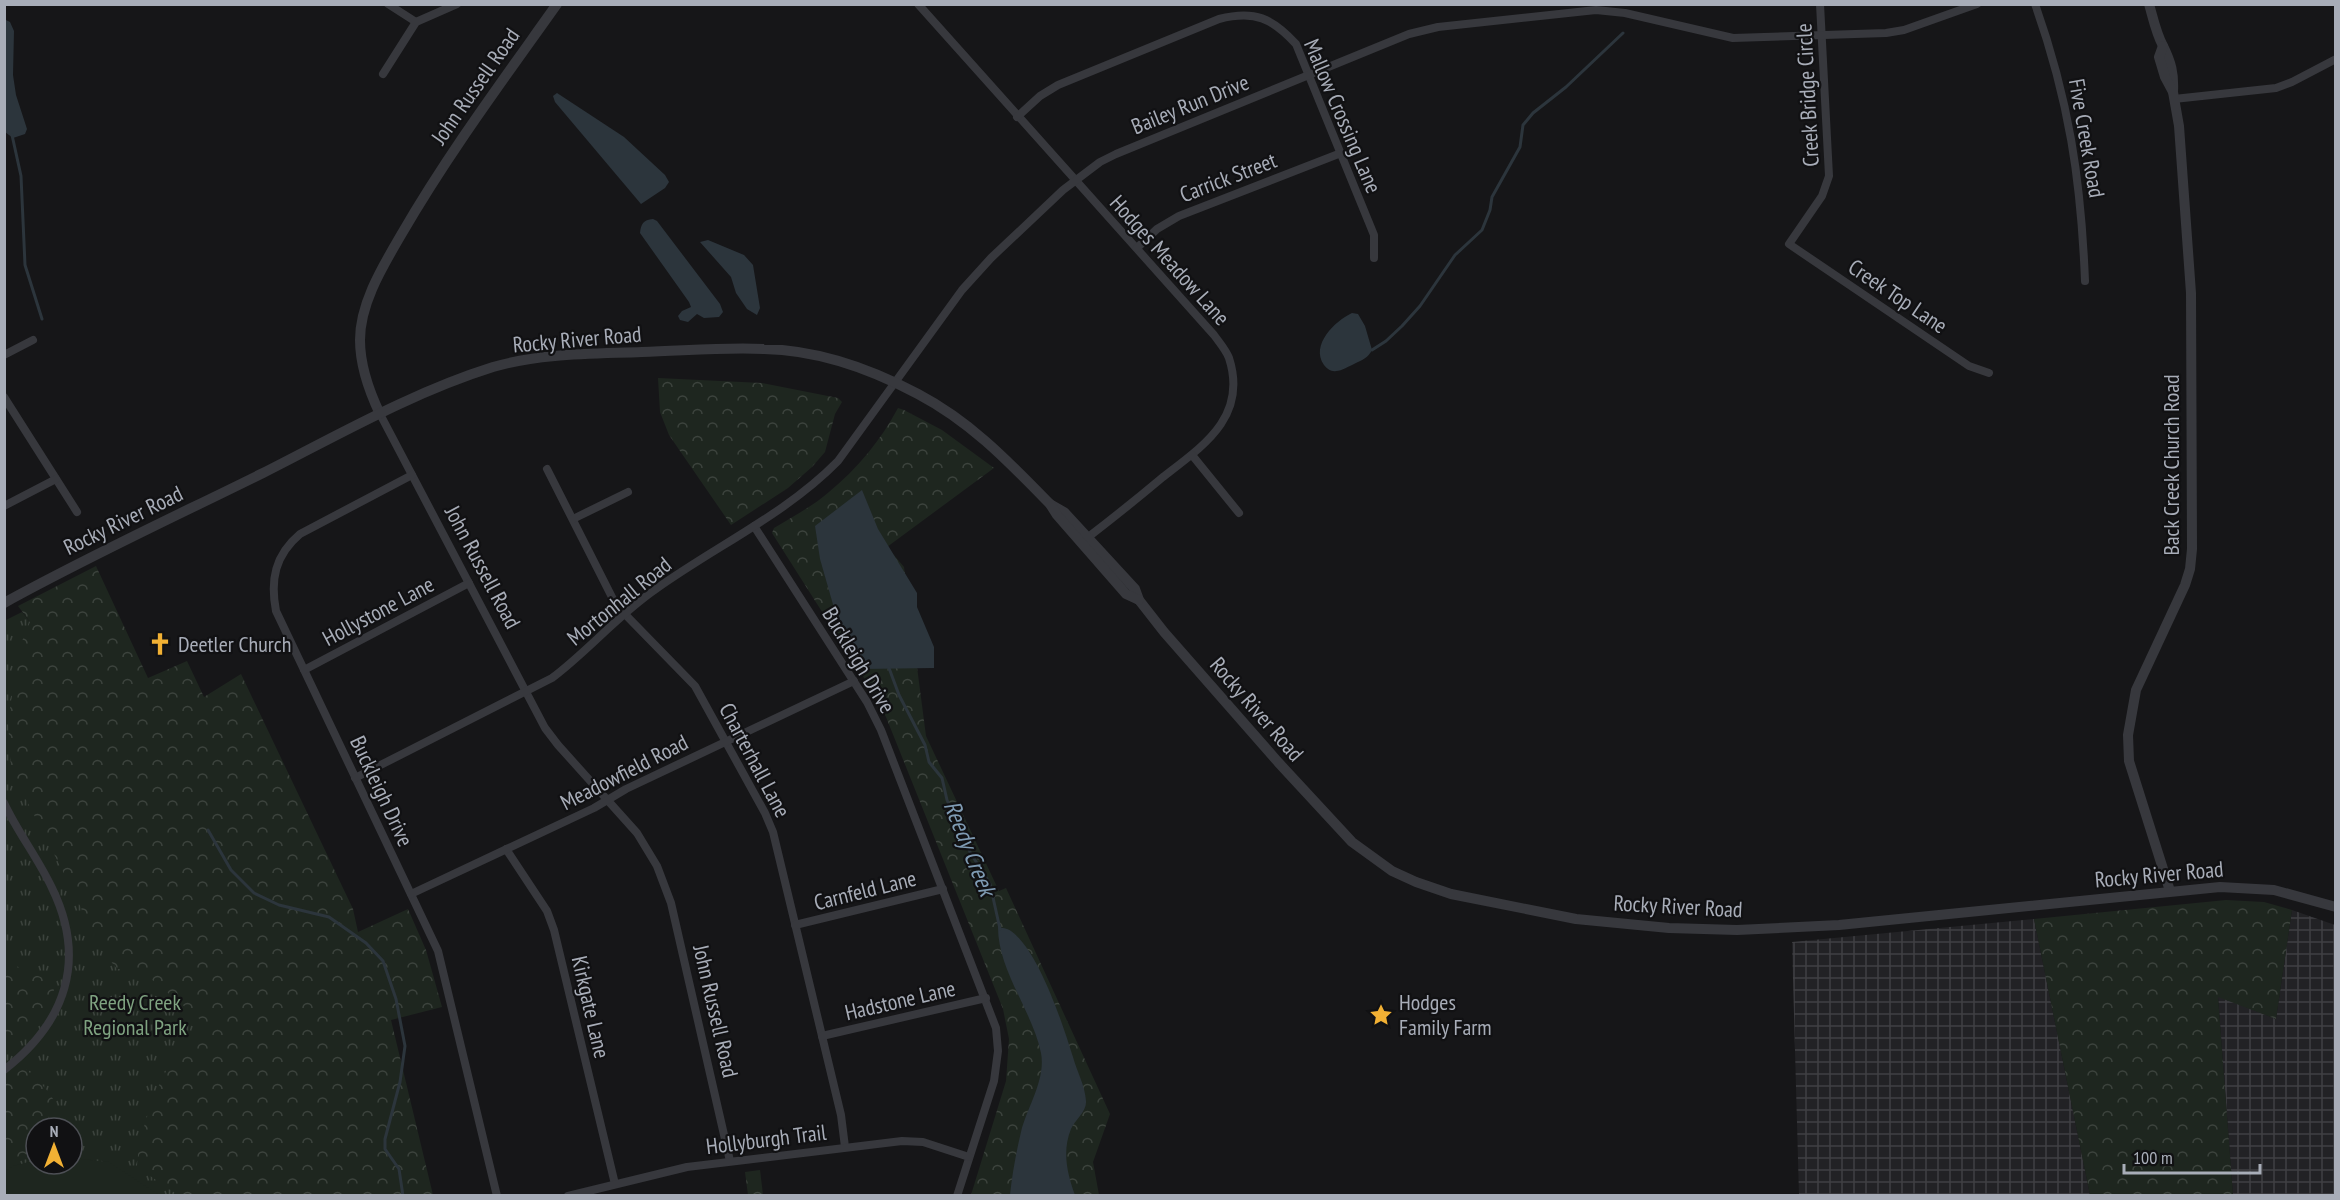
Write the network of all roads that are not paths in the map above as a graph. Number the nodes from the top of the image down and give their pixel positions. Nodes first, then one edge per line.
1 (388, 4) edge
2 (457, 4) edge
3 (557, 4) edge
4 (918, 4) edge
5 (1820, 4) edge
6 (1977, 4) edge
7 (2035, 4) edge
8 (2149, 4) edge
9 (1586, 7) edge
10 (416, 22) junction
11 (1822, 36) junction
12 (2336, 58) edge
13 (383, 74) dead end
14 (1309, 75) junction
15 (2173, 95) junction
16 (1017, 117) junction
17 (1341, 153) junction
18 (1076, 181) junction
19 (1789, 244) joint
20 (1137, 248) junction
21 (1374, 258) dead end
22 (2085, 281) dead end
23 (33, 340) dead end
24 (4, 355) edge
25 (1989, 373) dead end
26 (894, 382) junction
27 (4, 397) edge
28 (380, 414) junction
29 (1192, 455) junction
30 (547, 469) dead end
31 (412, 475) junction
32 (56, 479) junction
33 (628, 492) dead end
34 (1050, 504) junction
35 (4, 506) edge
36 (76, 512) dead end
37 (1239, 513) dead end
38 (573, 519) junction
39 (754, 526) junction
40 (1087, 538) junction
41 (469, 584) junction
42 (1139, 600) junction
43 (4, 603) edge
44 (624, 615) junction
45 (304, 670) junction
46 (854, 681) junction
47 (526, 691) junction
48 (725, 742) junction
49 (356, 778) junction
50 (607, 801) junction
51 (4, 803) edge
52 (506, 849) junction
53 (943, 889) junction
54 (2170, 891) junction
55 (411, 894) junction
56 (2336, 907) edge
57 (795, 925) junction
58 (986, 998) junction
59 (822, 1036) junction
60 (4, 1070) edge
61 (845, 1147) junction
62 (969, 1157) junction
63 (730, 1161) junction
64 (615, 1184) junction
65 (497, 1196) edge
66 (568, 1196) edge
67 (957, 1196) edge

1 - 10 street
2 - 10 street
3 - 28 street, John Russell Road
4 - 16 street, Hodges Meadow Lane
5 - 11 street, Creek Bridge Circle
6 - 11 street, Bailey Run Drive
7 - 22 street, Five Creek Road
8 - 15 street, Back Creek Church Road
9 - 11 street, Bailey Run Drive
9 - 14 street, Bailey Run Drive
10 - 13 street
11 - 19 street, Creek Bridge Circle
12 - 15 street
14 - 16 street, Mallow Crossing Lane
14 - 17 street, Mallow Crossing Lane
14 - 18 street, Bailey Run Drive
15 - 54 street, Back Creek Church Road
16 - 18 street, Hodges Meadow Lane
17 - 20 street, Carrick Street
17 - 21 street, Mallow Crossing Lane
18 - 20 street, Hodges Meadow Lane
18 - 26 street, Bailey Run Drive
19 - 25 street, Creek Top Lane
20 - 29 street, Hodges Meadow Lane
23 - 24 street
26 - 28 street, Rocky River Road
26 - 34 street, Rocky River Road
26 - 39 street, Mortonhall Road
27 - 32 street
28 - 31 street, John Russell Road
28 - 43 street, Rocky River Road
29 - 37 street
29 - 40 street, Hodges Meadow Lane
30 - 38 street, Charterhall Lane
31 - 41 street, John Russell Road
31 - 45 street, Buckleigh Drive
32 - 35 street
32 - 36 street
33 - 38 street
34 - 40 street, Rocky River Road
34 - 42 street, Rocky River Road
38 - 44 street, Charterhall Lane
39 - 44 street, Mortonhall Road
39 - 46 street, Buckleigh Drive
40 - 42 street, Rocky River Road
41 - 45 street, Hollystone Lane
41 - 47 street, John Russell Road
42 - 54 street, Rocky River Road
44 - 47 street, Mortonhall Road
44 - 48 street, Charterhall Lane
45 - 49 street, Buckleigh Drive
46 - 48 street, Meadowfield Road
46 - 53 street, Buckleigh Drive
47 - 49 street, Mortonhall Road
47 - 50 street, John Russell Road
48 - 50 street, Meadowfield Road
48 - 57 street, Charterhall Lane
49 - 55 street, Buckleigh Drive
50 - 52 street, Meadowfield Road
50 - 63 street, John Russell Road
51 - 60 street
52 - 55 street, Meadowfield Road
52 - 64 street, Kirkgate Lane
53 - 57 street, Carnfeld Lane
53 - 58 street, Buckleigh Drive
54 - 56 street, Rocky River Road
55 - 65 street, Buckleigh Drive
57 - 59 street, Charterhall Lane
58 - 59 street, Hadstone Lane
58 - 62 street, Buckleigh Drive
59 - 61 street, Charterhall Lane
61 - 62 street, Hollyburgh Trail
61 - 63 street, Hollyburgh Trail
62 - 67 street, Buckleigh Drive
63 - 64 street, Hollyburgh Trail
64 - 66 street, Hollyburgh Trail

